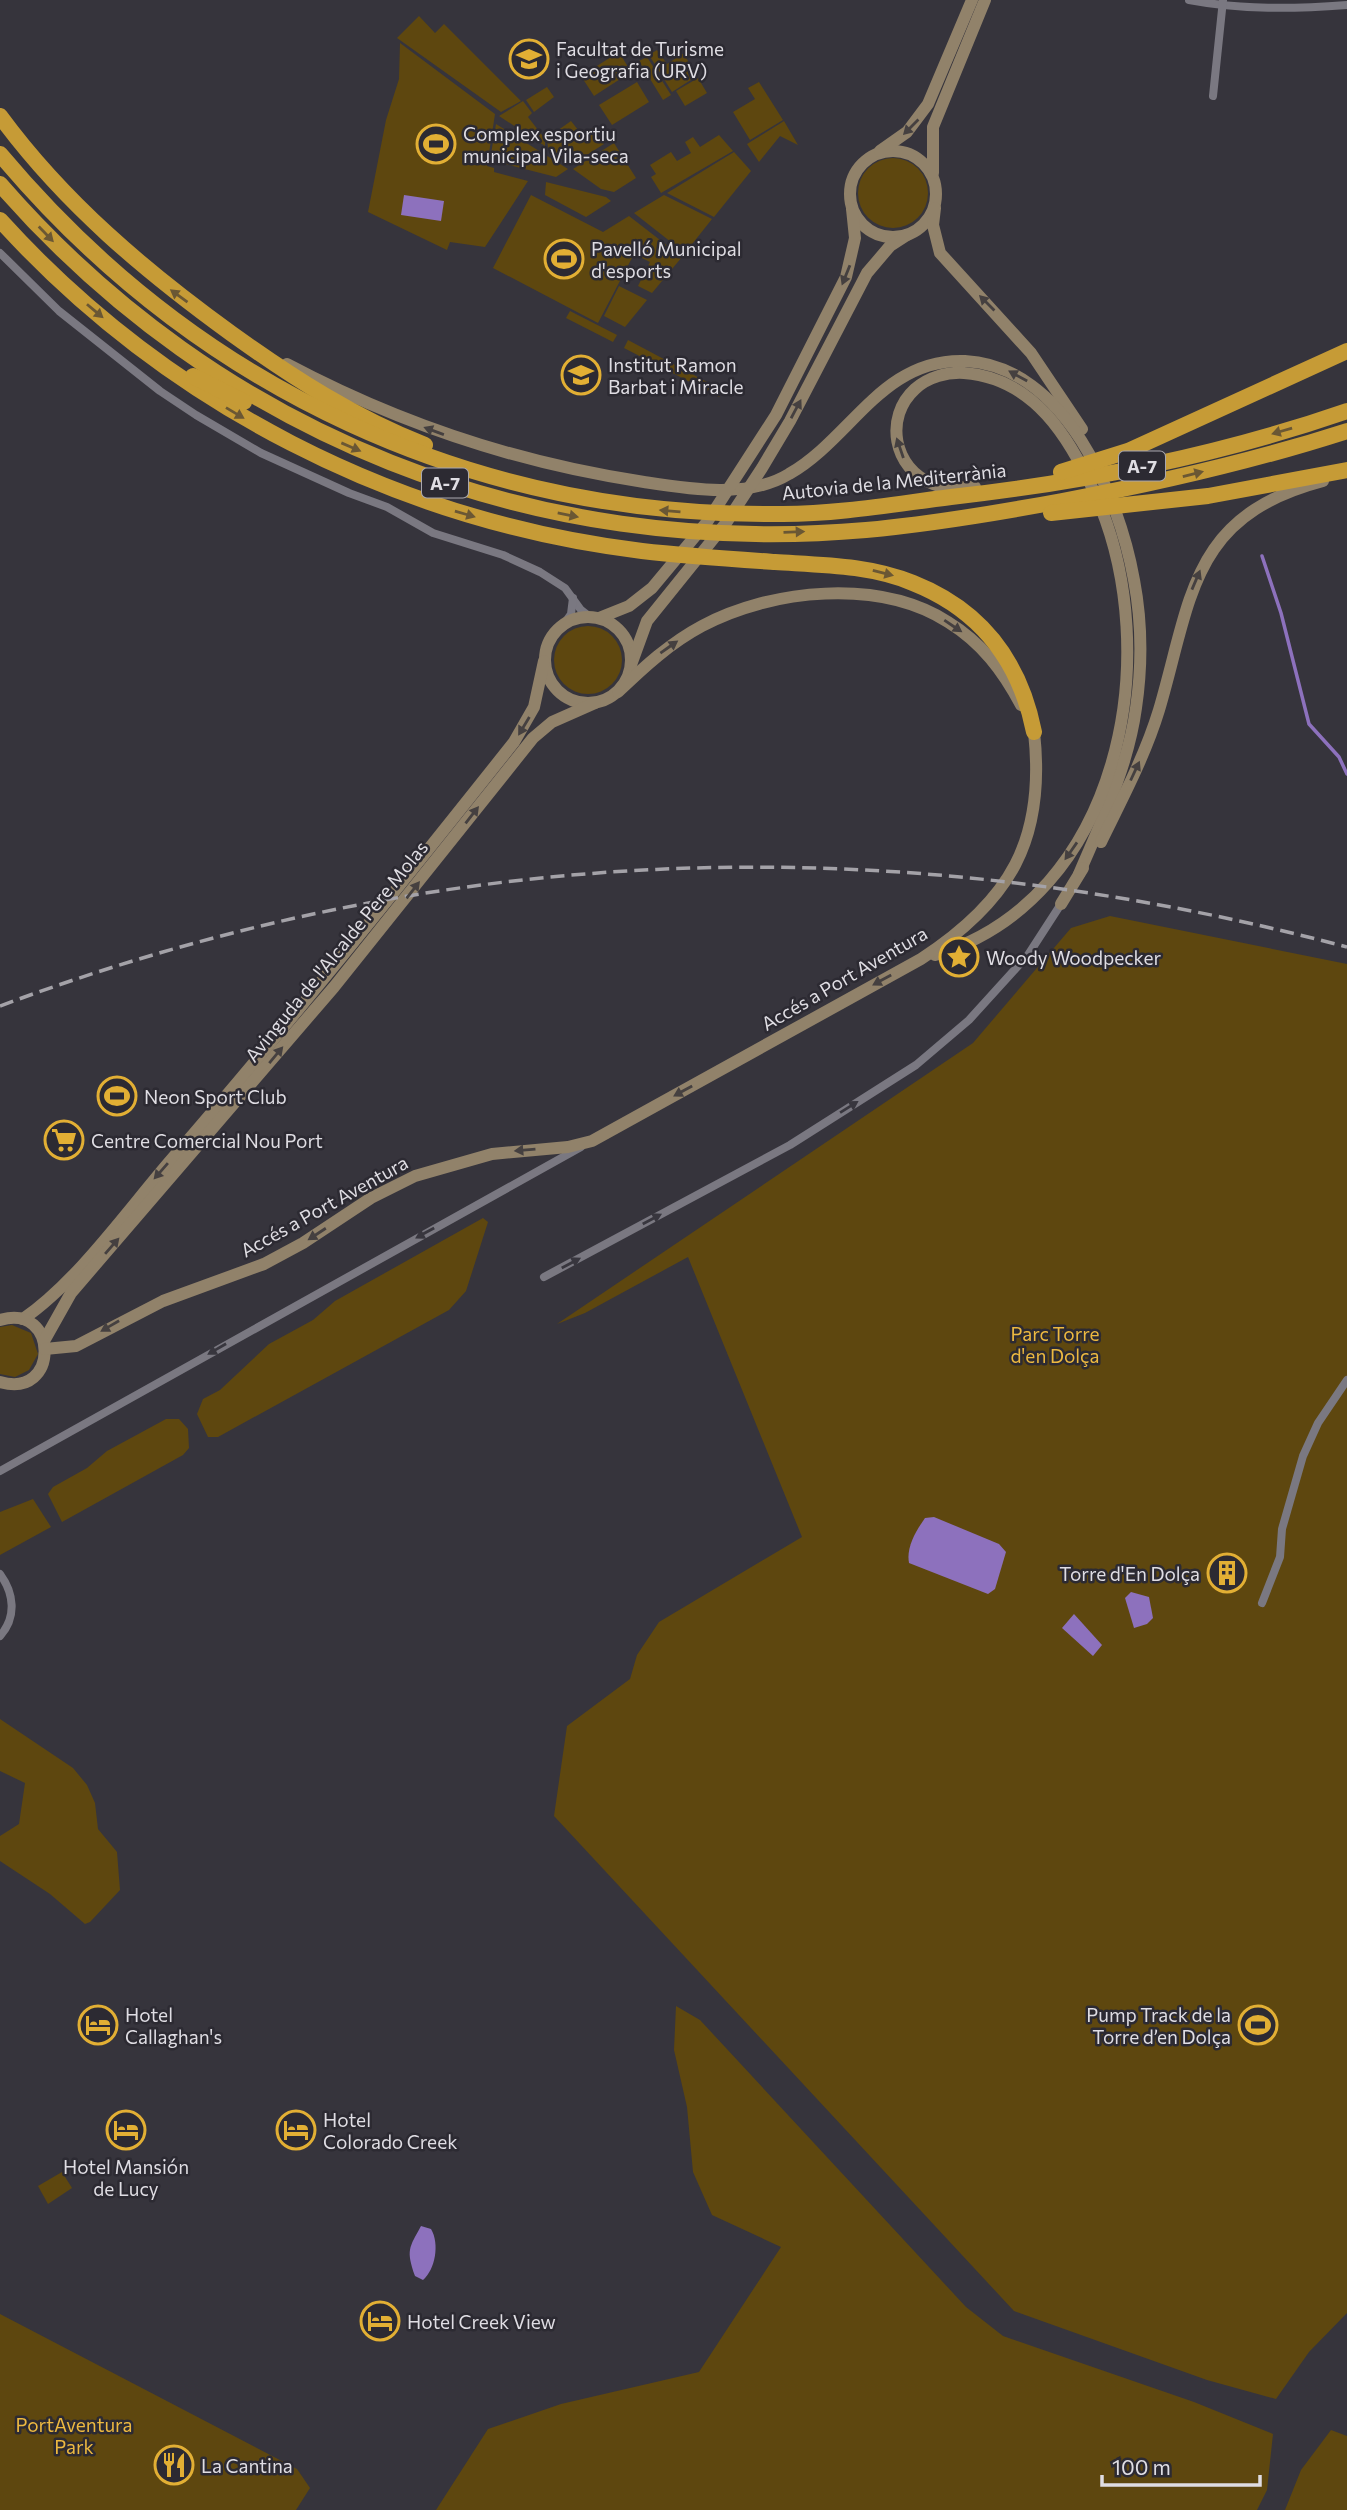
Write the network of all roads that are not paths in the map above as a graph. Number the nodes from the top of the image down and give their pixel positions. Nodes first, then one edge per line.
1 (972, 0) edge
2 (985, 0) edge
3 (1189, 0) edge
4 (1223, 3) edge
5 (1347, 5) edge
6 (1213, 96) dead end
7 (0, 116) edge
8 (877, 153) junction
9 (0, 155) edge
10 (935, 180) junction
11 (0, 184) edge
12 (935, 208) junction
13 (852, 209) junction
14 (0, 220) edge
15 (906, 235) junction
16 (0, 253) edge
17 (235, 336) junction
18 (1347, 351) edge
19 (159, 360) junction
20 (1347, 411) edge
21 (1347, 431) edge
22 (326, 437) junction
23 (1079, 443) junction
24 (1347, 472) edge
25 (513, 484) junction
26 (975, 487) junction
27 (933, 499) junction
28 (982, 516) junction
29 (1116, 533) junction
30 (573, 598) junction
31 (594, 617) junction
32 (564, 624) junction
33 (544, 661) junction
34 (631, 665) junction
35 (618, 692) junction
36 (1132, 694) junction
37 (594, 703) junction
38 (1034, 732) junction
39 (1079, 874) junction
40 (1061, 904) joint
41 (921, 959) junction
42 (592, 1141) junction
43 (544, 1277) dead end
44 (2, 1318) edge
45 (23, 1320) junction
46 (45, 1345) junction
47 (1347, 1380) edge
48 (3, 1385) edge
49 (0, 1471) edge
50 (0, 1574) edge
51 (1262, 1603) dead end
52 (0, 1636) edge

1 -> 8 street
2 - 10 street
3 - 4 street
4 - 5 street
4 - 6 street
17 -> 7 highway
8 - 10 street
8 - 13 street
9 - 25 highway, Autovia de la Mediterrània / A-7
10 - 12 street
11 -> 22 highway, Autovia de la Mediterrània / A-7
12 - 15 street
23 -> 12 street
13 - 15 street
13 -> 31 street
14 -> 19 highway
34 -> 15 street
16 - 30 street
23 -> 17 street
17 - 25 highway
18 - 26 highway
19 - 22 highway
19 -> 38 highway
20 -> 27 highway, Autovia de la Mediterrània / A-7
28 -> 21 highway, Autovia de la Mediterrània / A-7
22 -> 28 highway, Autovia de la Mediterrània / A-7
26 -> 23 street
23 - 29 street
23 - 29 street
24 - 28 highway
39 -> 24 street
27 -> 25 highway, Autovia de la Mediterrània / A-7
26 - 27 highway
29 - 36 street
30 - 31 street
30 - 32 street
31 - 32 street
31 - 34 street
32 - 33 street
33 - 37 street
33 -> 45 street, Avinguda de l'Alcalde Pere Molas
34 - 35 street
35 - 37 street
35 -> 38 street
36 - 39 street
36 -> 41 street
46 -> 37 street, Avinguda de l'Alcalde Pere Molas
38 - 41 street, Accés a Port Aventura
39 - 40 street
43 -> 40 street
41 -> 42 street, Accés a Port Aventura
42 -> 46 street, Accés a Port Aventura
42 -> 49 street, Accés a Port Aventura
44 - 45 street
45 - 46 street
46 - 48 street, Avinguda de l'Alcalde Pere Molas
47 - 51 street
50 - 52 street

